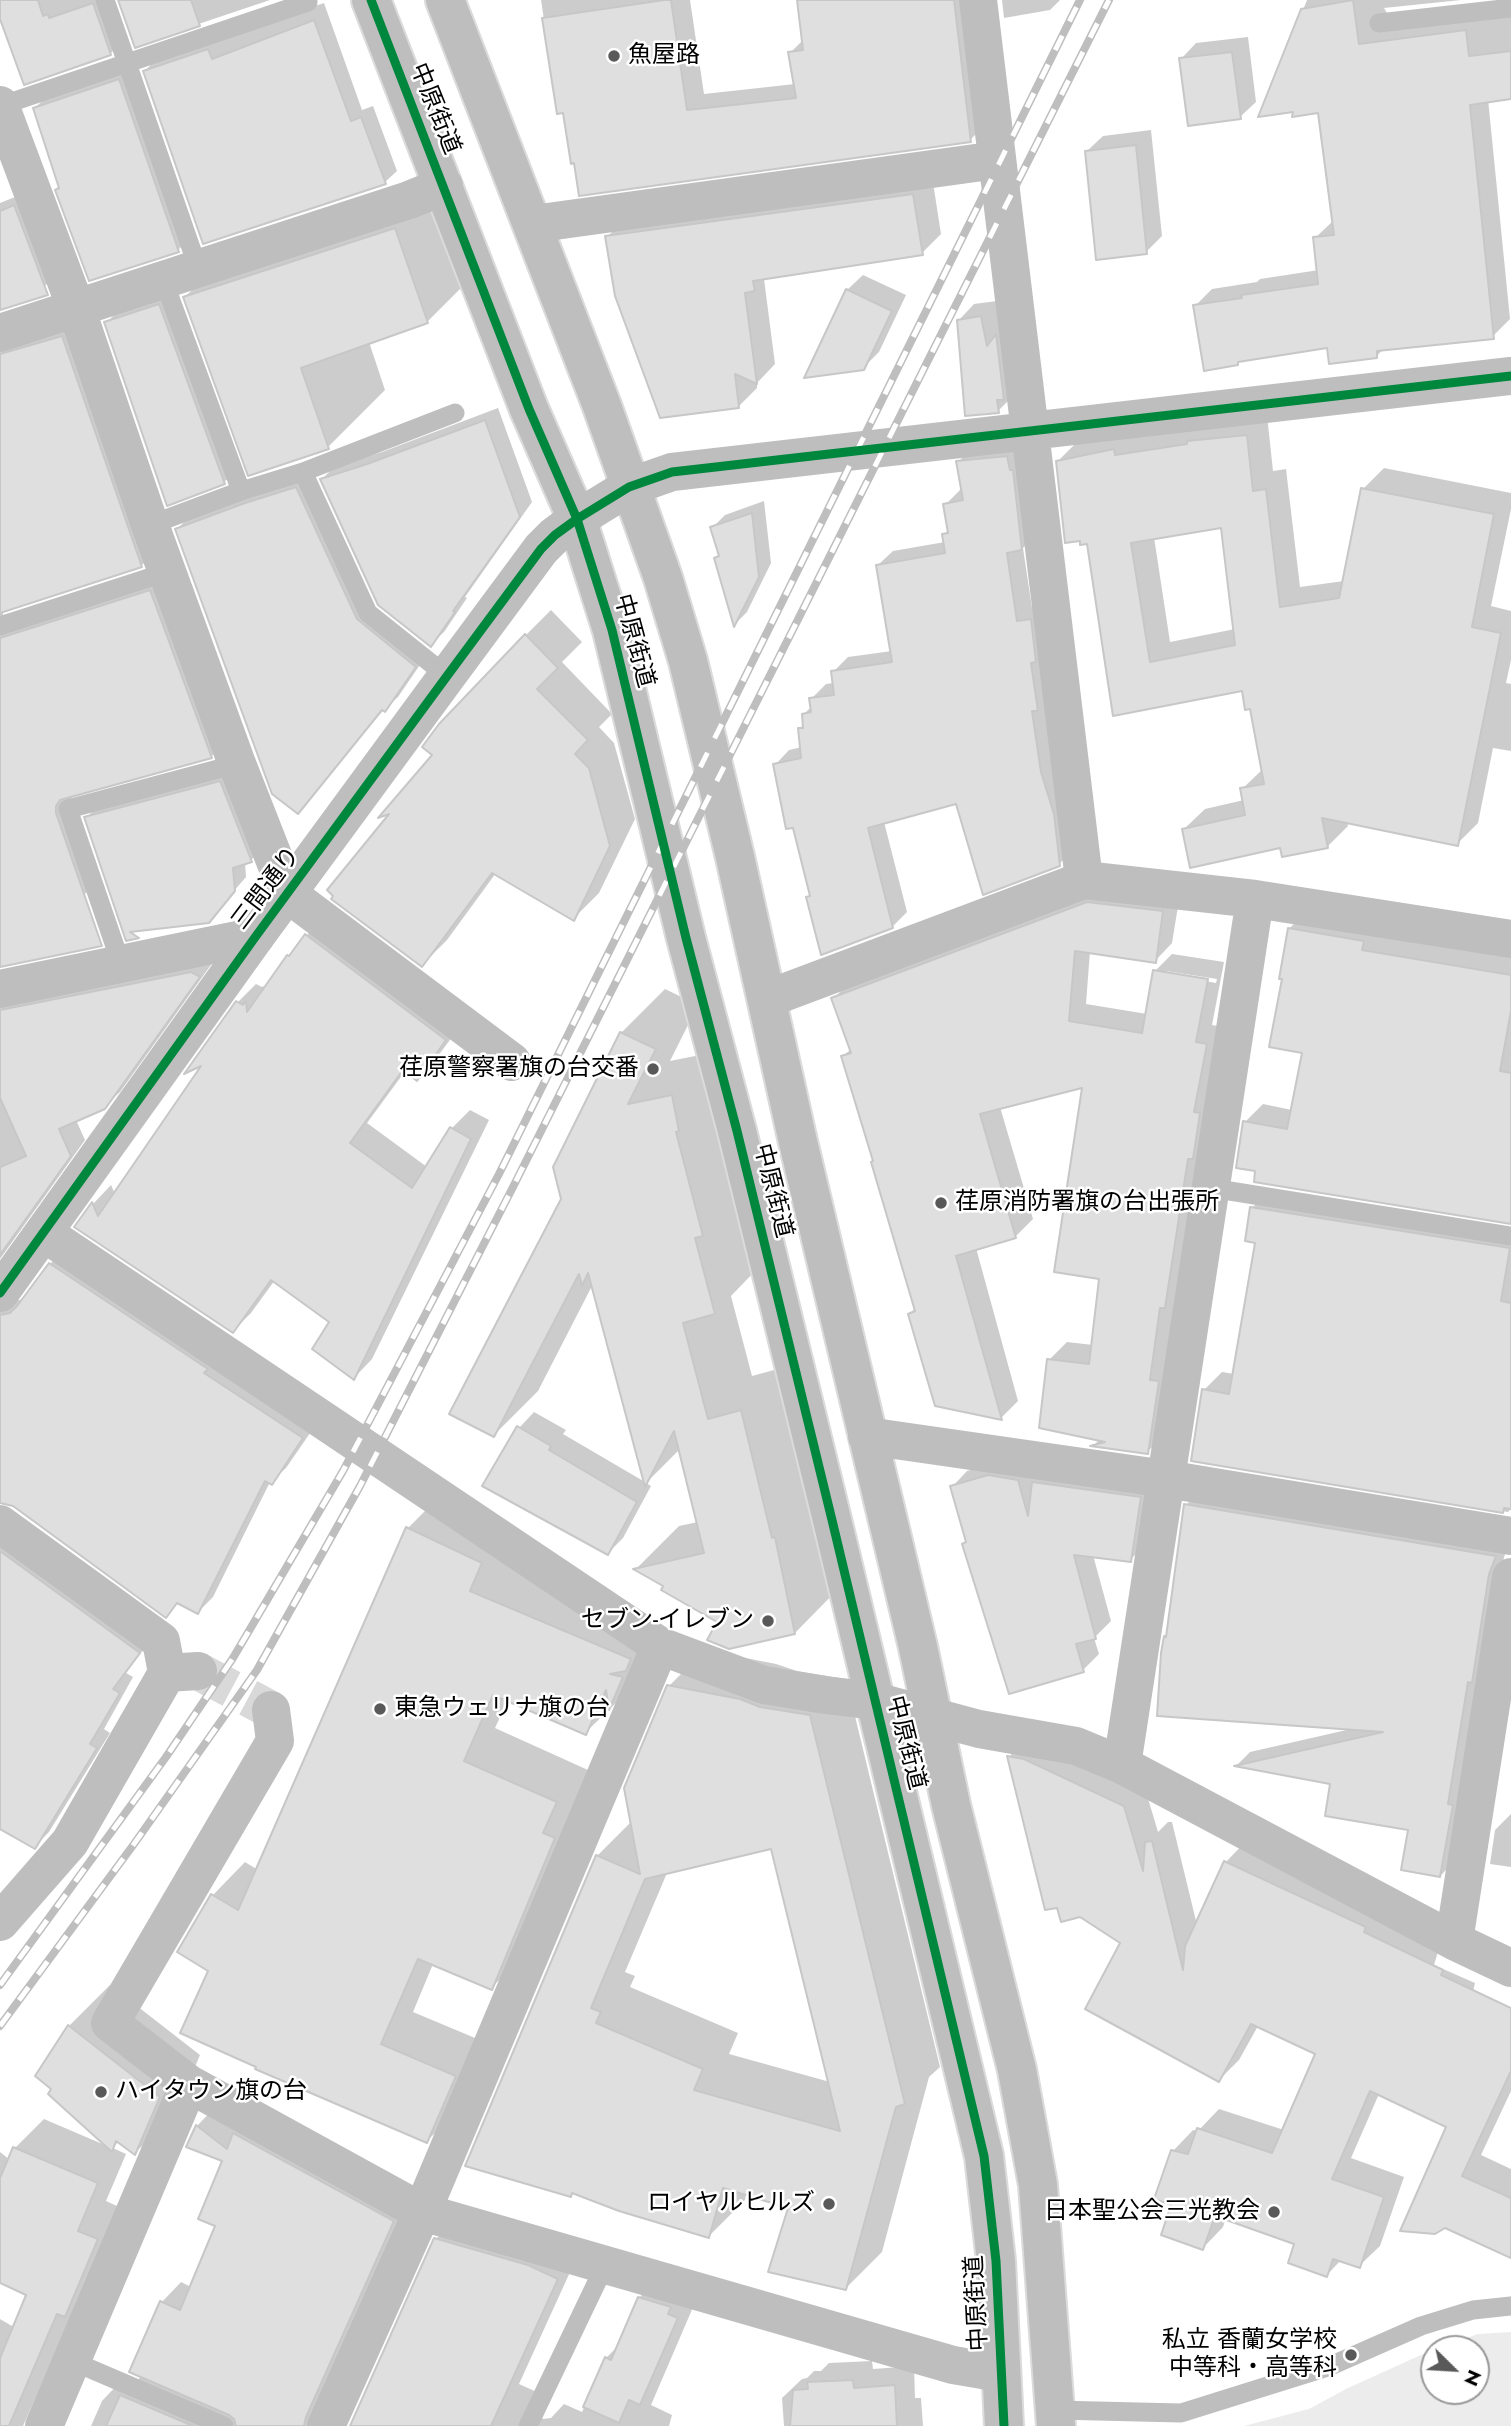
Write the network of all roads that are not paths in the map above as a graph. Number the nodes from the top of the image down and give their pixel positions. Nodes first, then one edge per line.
1 (105, 0) edge
2 (371, 0) edge
3 (445, 0) edge
4 (978, 0) edge
5 (308, 2) edge
6 (1511, 8) edge
7 (1379, 23) dead end
8 (128, 65) junction
9 (0, 106) edge
10 (997, 160) junction
11 (444, 186) junction
12 (533, 224) junction
13 (181, 273) junction
14 (76, 308) junction
15 (0, 333) edge
16 (1511, 376) edge
17 (456, 413) dead end
18 (1031, 430) junction
19 (303, 472) junction
20 (629, 487) junction
21 (241, 491) junction
22 (577, 519) junction
23 (150, 525) junction
24 (167, 572) junction
25 (0, 626) edge
26 (447, 676) junction
27 (237, 764) junction
28 (1084, 880) junction
29 (288, 894) junction
30 (1255, 900) junction
31 (256, 936) junction
32 (1511, 939) edge
33 (121, 964) junction
34 (0, 989) edge
35 (767, 999) junction
36 (512, 1062) dead end
37 (1211, 1188) junction
38 (44, 1233) junction
39 (1511, 1236) edge
40 (0, 1293) edge
41 (867, 1436) junction
42 (1166, 1479) junction
43 (0, 1524) edge
44 (1511, 1536) edge
45 (1511, 1577) edge
46 (660, 1646) junction
47 (875, 1701) junction
48 (271, 1710) dead end
49 (934, 1718) junction
50 (1122, 1765) junction
51 (0, 1922) edge
52 (1454, 1941) junction
53 (1511, 1968) edge
54 (189, 2084) junction
55 (422, 2212) junction
56 (605, 2265) junction
57 (1511, 2306) edge
58 (72, 2361) junction
59 (1000, 2374) junction
60 (1055, 2418) edge
61 (44, 2426) edge
62 (224, 2426) edge
63 (326, 2426) edge
64 (528, 2426) edge
65 (1004, 2426) edge

1 - 8 lane
2 - 11 street, 中原街道
3 - 12 street, 中原街道
4 - 10 street
5 - 8 lane
6 - 7 lane
8 - 9 lane
8 - 13 lane
9 - 14 street
10 - 12 street
10 - 18 street
11 - 13 street
11 - 22 street, 中原街道
12 - 20 street, 中原街道
13 - 14 street
13 - 21 lane
14 - 15 street
14 - 23 street
16 - 18 street, 三間通り
17 - 19 lane
18 - 20 street, 三間通り
18 - 28 street
19 - 21 lane
19 - 26 lane
20 - 22 street, 三間通り
20 - 35 street, 中原街道
21 - 23 lane
22 - 26 street, 三間通り
22 - 47 street, 中原街道
23 - 24 street
24 - 25 lane
24 - 27 street
26 - 29 street, 三間通り
27 - 29 street
27 - 33 lane
28 - 30 street
28 - 35 street
29 - 31 street, 三間通り
29 - 36 street
30 - 32 street
30 - 37 street
31 - 33 street
31 - 38 street, 三間通り
33 - 34 street
35 - 41 street, 中原街道
37 - 39 lane
37 - 42 street
38 - 40 street, 三間通り
38 - 46 street
41 - 42 street
41 - 49 street, 中原街道
42 - 44 street
42 - 50 street
43 - 51 street
45 - 52 street
46 - 47 street
46 - 55 street
47 - 49 street
47 - 59 street, 中原街道
48 - 54 street
49 - 50 street
49 - 60 street, 中原街道
50 - 52 street
52 - 53 street
54 - 55 street
54 - 58 street
55 - 56 street
55 - 63 street
56 - 59 street
56 - 64 lane
57 - 60 lane
58 - 61 street
58 - 62 lane
59 - 65 street, 中原街道

